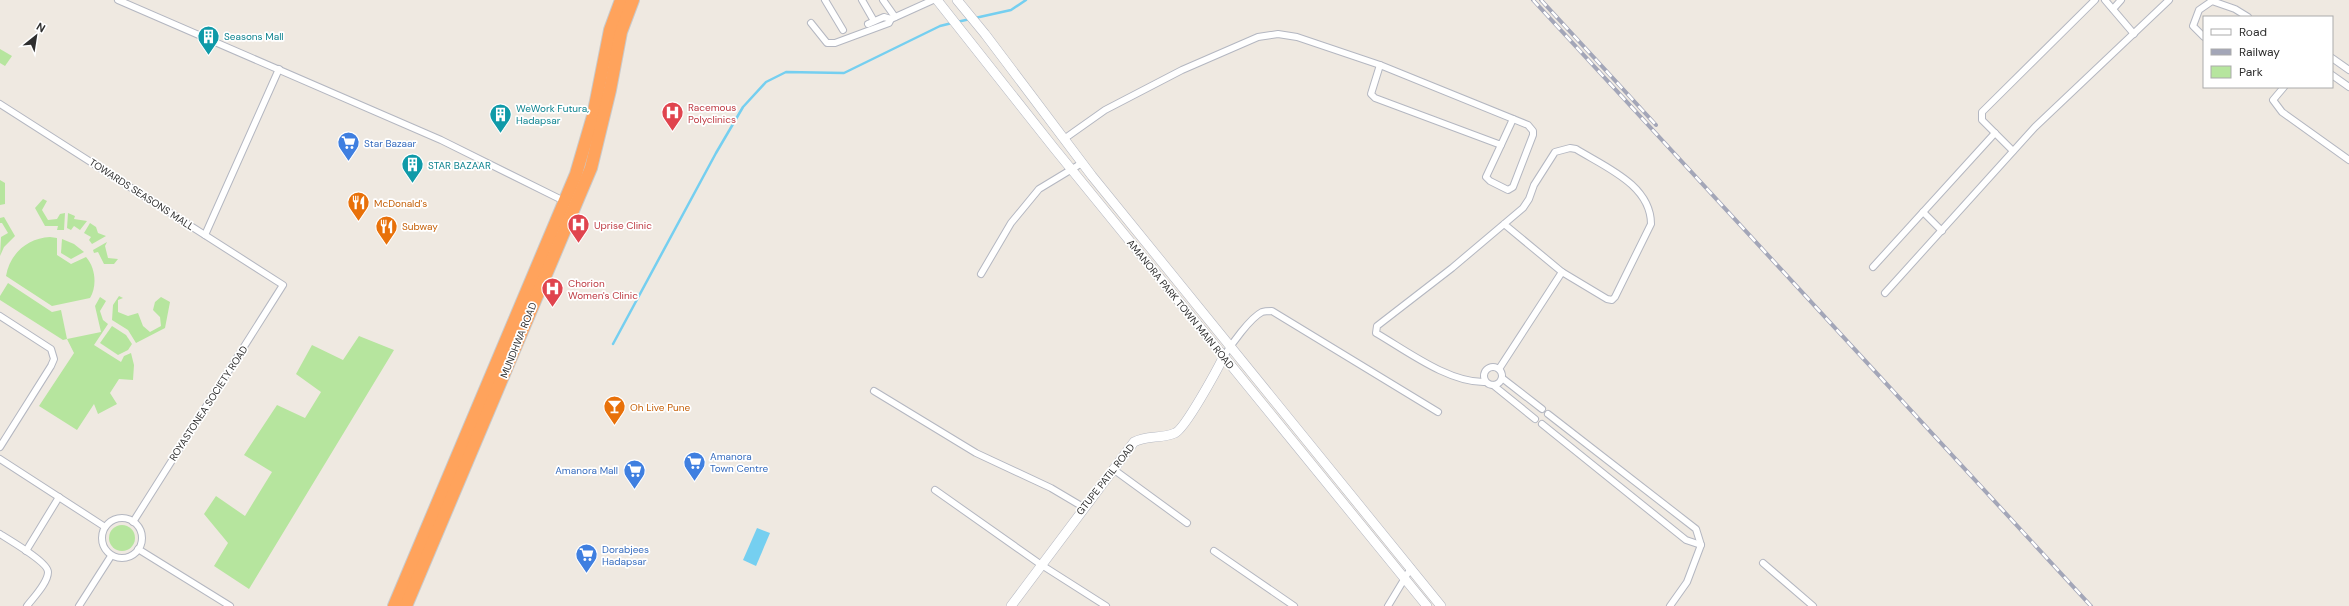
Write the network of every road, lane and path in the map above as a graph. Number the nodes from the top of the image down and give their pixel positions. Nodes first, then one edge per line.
1 (118, 0) edge
2 (621, 0) edge
3 (633, 0) edge
4 (825, 0) edge
5 (862, 0) edge
6 (883, 0) edge
7 (933, 0) edge
8 (937, 0) edge
9 (957, 0) edge
10 (2095, 0) edge
11 (2105, 0) edge
12 (2121, 0) edge
13 (2169, 0) edge
14 (2113, 9) junction
15 (2246, 16) edge
16 (893, 18) junction
17 (874, 21) junction
18 (618, 23) junction
19 (811, 23) dead end
20 (868, 24) dead end
21 (843, 30) dead end
22 (2134, 34) junction
23 (2203, 36) edge
24 (2333, 59) edge
25 (1380, 65) junction
26 (279, 69) junction
27 (2349, 70) edge
28 (2333, 76) edge
29 (2349, 87) edge
30 (2283, 88) edge
31 (0, 104) edge
32 (1513, 119) junction
33 (1995, 133) junction
34 (1062, 137) junction
35 (1501, 145) junction
36 (2013, 151) junction
37 (2349, 160) edge
38 (1082, 163) junction
39 (1071, 170) junction
40 (570, 204) junction
41 (1923, 212) junction
42 (1504, 224) junction
43 (1942, 231) junction
44 (206, 235) junction
45 (1873, 267) dead end
46 (1562, 272) junction
47 (981, 274) dead end
48 (283, 285) joint
49 (1885, 293) dead end
50 (0, 316) edge
51 (1230, 346) junction
52 (1224, 356) junction
53 (1499, 369) junction
54 (1502, 378) junction
55 (1485, 382) junction
56 (1508, 383) junction
57 (1493, 385) junction
58 (874, 392) dead end
59 (1501, 392) junction
60 (1438, 412) dead end
61 (1548, 414) dead end
62 (1542, 424) dead end
63 (0, 447) edge
64 (0, 459) edge
65 (1113, 469) junction
66 (935, 490) dead end
67 (58, 497) junction
68 (1083, 507) junction
69 (133, 522) junction
70 (1187, 523) dead end
71 (105, 528) junction
72 (0, 534) edge
73 (1701, 545) junction
74 (138, 549) junction
75 (26, 551) junction
76 (1214, 551) dead end
77 (111, 556) junction
78 (1040, 564) junction
79 (1763, 564) dead end
80 (1411, 568) junction
81 (1406, 580) junction
82 (27, 606) edge
83 (79, 606) edge
84 (230, 606) edge
85 (394, 606) edge
86 (406, 606) edge
87 (1011, 606) edge
88 (1106, 606) edge
89 (1294, 606) edge
90 (1388, 606) edge
91 (1427, 606) edge
92 (1441, 606) edge
93 (1670, 606) edge
94 (1813, 606) edge

1 - 26 street
2 - 18 highway, MUNDHWA ROAD
3 - 18 highway, MUNDHWA ROAD
4 - 21 street
5 - 17 street
6 - 16 street
7 - 16 street
8 - 39 main road, AMANORA PARK TOWN MAIN ROAD
9 - 34 main road, AMANORA PARK TOWN MAIN ROAD
10 - 33 street
11 - 14 street
12 - 14 street
13 - 22 street
14 - 22 street
15 - 23 street
16 - 17 street
16 - 19 street
17 - 20 street
18 - 40 highway, MUNDHWA ROAD
22 - 36 street
24 - 27 street
25 - 32 street
25 - 34 street
25 - 35 street
26 - 40 street
26 - 44 street
28 - 29 street
30 - 37 street
31 - 44 street, TOWARDS SEASONS MALL
32 - 35 street
32 - 35 street
33 - 36 street
33 - 41 street
34 - 38 main road, AMANORA PARK TOWN MAIN ROAD
36 - 43 street
38 - 39 street
38 - 51 main road, AMANORA PARK TOWN MAIN ROAD
39 - 47 street
39 - 52 main road, AMANORA PARK TOWN MAIN ROAD
40 - 85 highway, MUNDHWA ROAD
40 - 86 highway, MUNDHWA ROAD
41 - 43 street
41 - 45 street
42 - 46 street
42 - 46 street
42 - 55 street
43 - 49 street
44 - 48 street, TOWARDS SEASONS MALL
46 - 53 street
48 - 69 street, ROYASTONEA SOCIETY ROAD
50 - 63 street
51 - 52 street
51 - 60 street
51 - 80 main road, AMANORA PARK TOWN MAIN ROAD
52 - 65 main road, GTUPE PATIL ROAD
52 - 81 main road, AMANORA PARK TOWN MAIN ROAD
53 - 54 street
53 - 55 street
54 - 56 street
54 - 57 street
55 - 57 street
56 - 59 street
56 - 59 street
57 - 59 street
58 - 68 street
61 - 73 street
62 - 73 street
64 - 67 street
65 - 68 main road, GTUPE PATIL ROAD
65 - 70 street
66 - 78 street
67 - 71 street
67 - 75 street
68 - 78 main road, GTUPE PATIL ROAD
69 - 71 street
69 - 74 street
71 - 77 street
72 - 75 street
73 - 93 street
74 - 77 street
74 - 84 street
75 - 82 street
76 - 89 street
77 - 83 street
78 - 87 main road, GTUPE PATIL ROAD
78 - 88 street
79 - 94 street
80 - 81 street
80 - 92 main road, AMANORA PARK TOWN MAIN ROAD
81 - 90 street
81 - 91 main road, AMANORA PARK TOWN MAIN ROAD

